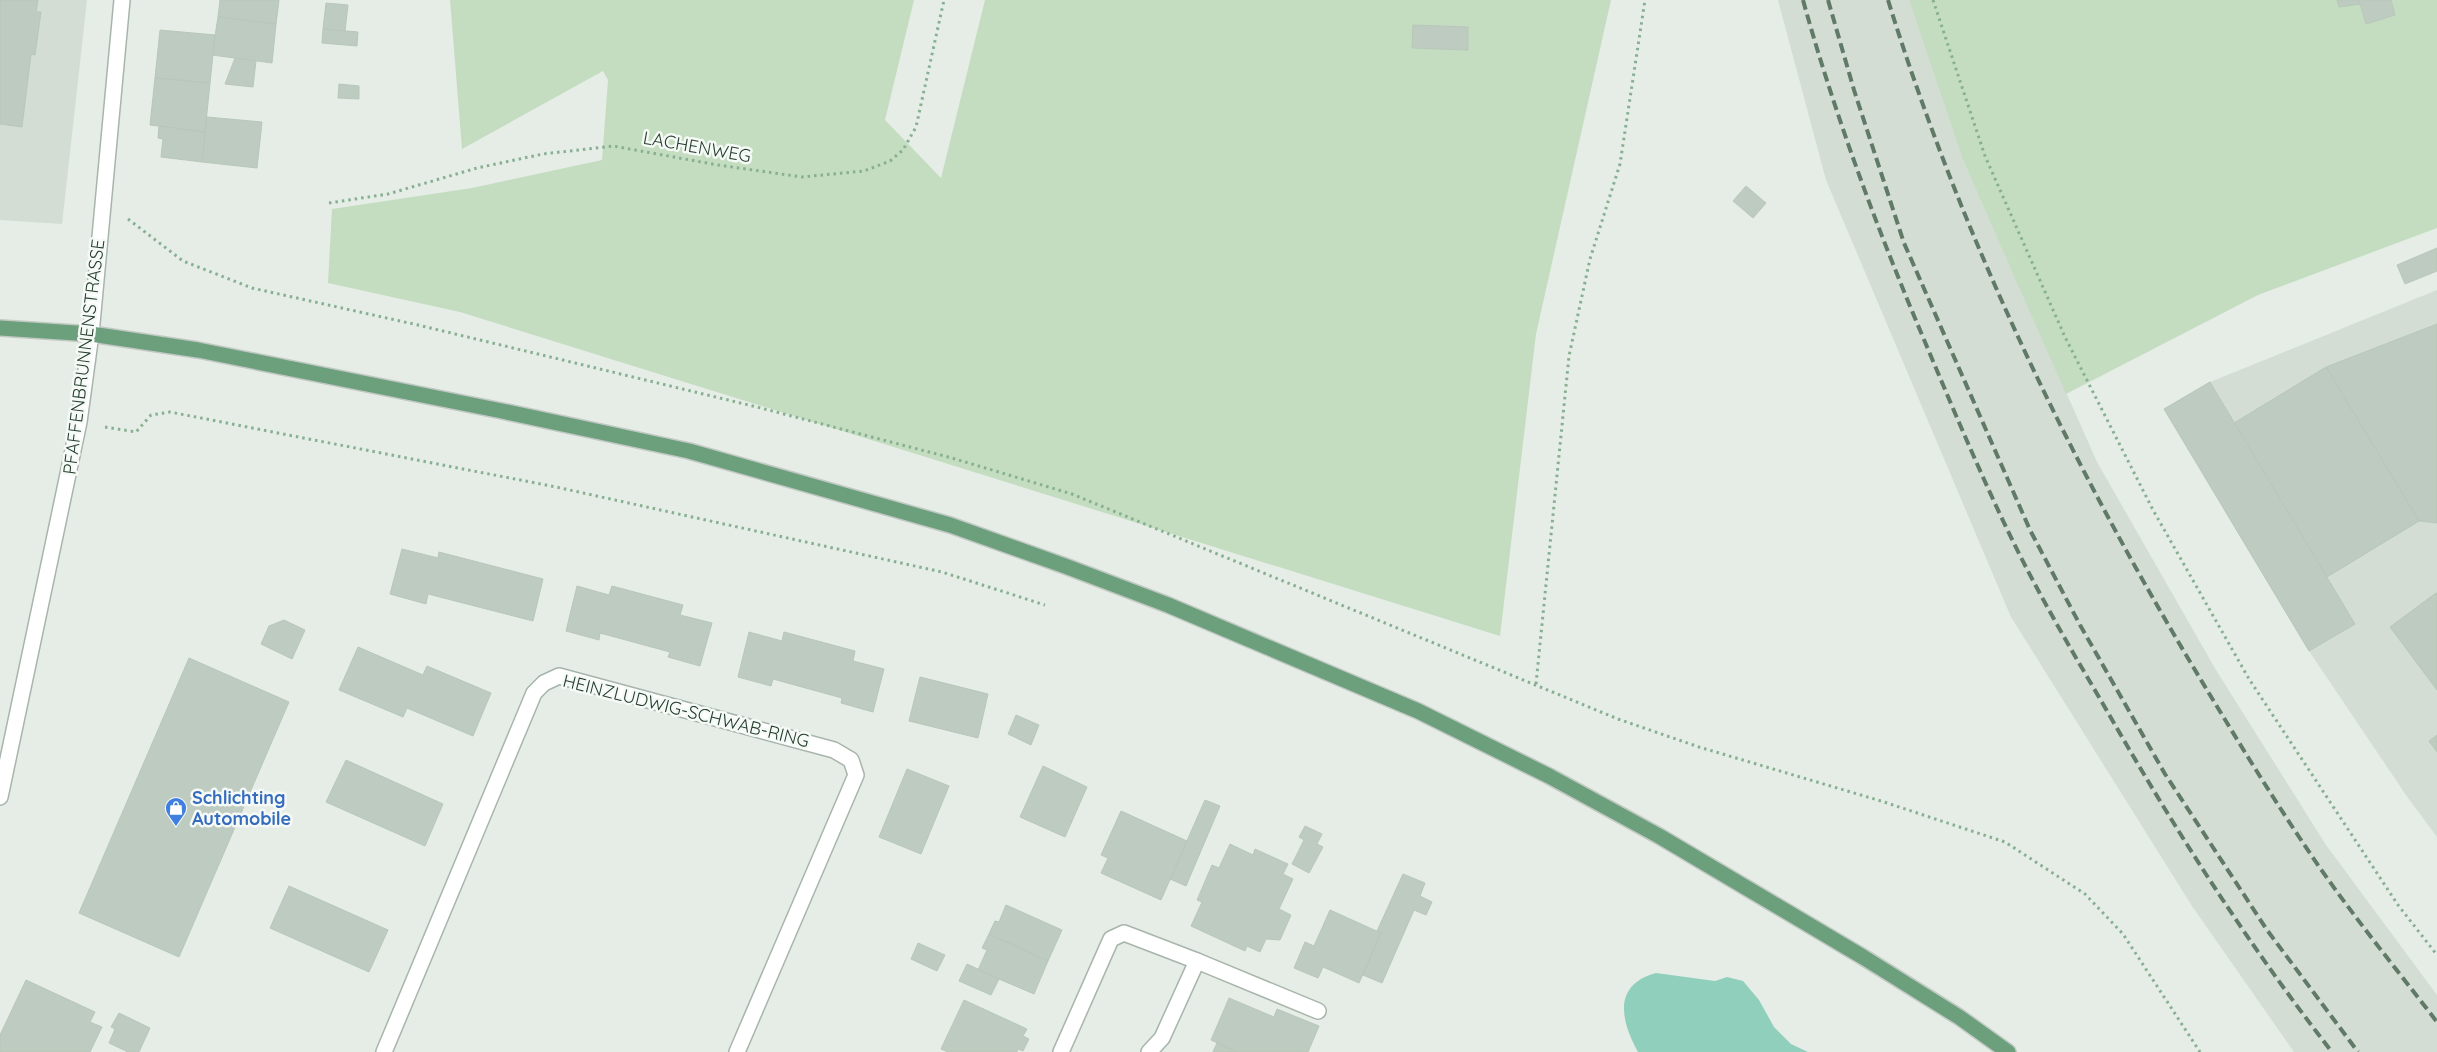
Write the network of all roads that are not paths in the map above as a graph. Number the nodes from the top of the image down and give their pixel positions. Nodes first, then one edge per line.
1 (122, 0) edge
2 (0, 328) edge
3 (91, 334) junction
4 (0, 797) edge
5 (1197, 961) junction
6 (1318, 1010) dead end
7 (384, 1052) edge
8 (736, 1052) edge
9 (1061, 1052) edge
10 (1149, 1052) edge
11 (2008, 1052) edge

1 - 3 street, PFAFFENBRUNNENSTRASSE
2 - 3 main road
3 - 4 street, PFAFFENBRUNNENSTRASSE
3 - 11 main road
5 - 6 street
5 - 9 street
5 - 10 street
7 - 8 street, HEINZLUDWIG-SCHWAB-RING

